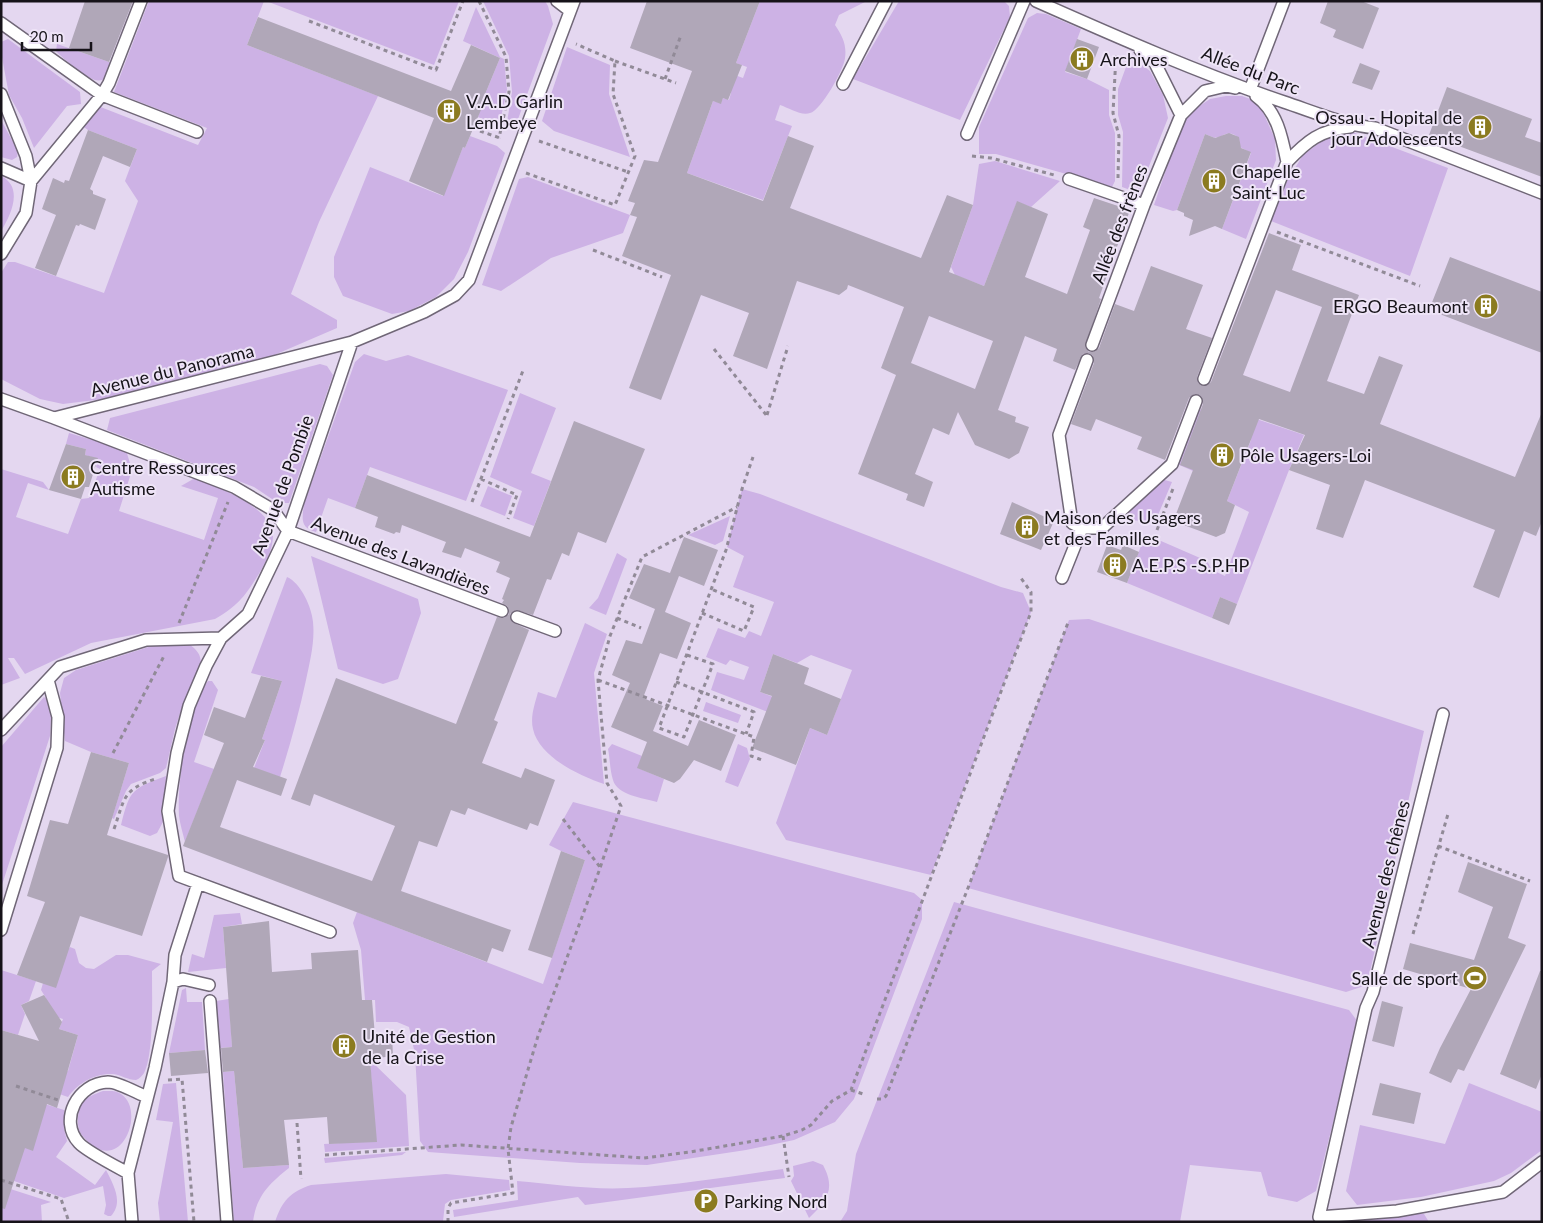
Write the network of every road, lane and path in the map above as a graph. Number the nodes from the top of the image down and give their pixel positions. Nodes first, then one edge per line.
1 (141, 1) edge
2 (463, 1) edge
3 (479, 1) edge
4 (557, 1) edge
5 (886, 1) edge
6 (1024, 1) edge
7 (1036, 1) edge
8 (1284, 1) edge
9 (572, 6) edge
10 (309, 21) dead end
11 (1, 23) edge
12 (560, 36) junction
13 (681, 36) dead end
14 (1116, 36) junction
15 (1134, 44) junction
16 (615, 61) junction
17 (665, 79) junction
18 (676, 83) dead end
19 (843, 84) dead end
20 (1250, 90) junction
21 (1, 94) edge
22 (102, 95) junction
23 (1181, 115) junction
24 (1355, 126) junction
25 (480, 131) dead end
26 (197, 132) dead end
27 (967, 134) dead end
28 (499, 138) junction
29 (521, 140) junction
30 (972, 156) dead end
31 (1286, 162) junction
32 (1, 168) edge
33 (511, 168) junction
34 (628, 172) junction
35 (1069, 179) joint
36 (31, 180) junction
37 (1542, 193) edge
38 (1118, 196) junction
39 (1144, 205) junction
40 (1262, 226) junction
41 (593, 250) dead end
42 (1, 254) edge
43 (662, 277) dead end
44 (1420, 286) dead end
45 (352, 342) junction
46 (1092, 345) dead end
47 (788, 346) dead end
48 (714, 349) dead end
49 (1087, 360) dead end
50 (524, 368) dead end
51 (1204, 379) dead end
52 (1, 399) edge
53 (1196, 401) dead end
54 (54, 418) junction
55 (753, 457) dead end
56 (1169, 467) junction
57 (481, 479) junction
58 (472, 502) dead end
59 (737, 507) junction
60 (508, 519) dead end
61 (1082, 528) junction
62 (1158, 530) dead end
63 (288, 531) junction
64 (1021, 578) dead end
65 (1062, 578) dead end
66 (711, 589) junction
67 (502, 612) dead end
68 (702, 613) junction
69 (517, 617) dead end
70 (617, 618) junction
71 (1069, 620) dead end
72 (641, 628) dead end
73 (555, 631) dead end
74 (221, 638) junction
75 (687, 655) junction
76 (48, 680) junction
77 (598, 680) junction
78 (676, 682) junction
79 (702, 692) junction
80 (668, 705) junction
81 (1443, 714) dead end
82 (694, 715) junction
83 (1, 730) edge
84 (746, 734) junction
85 (762, 760) dead end
86 (175, 772) junction
87 (1448, 814) dead end
88 (563, 819) dead end
89 (114, 829) dead end
90 (1438, 846) junction
91 (601, 867) junction
92 (1530, 882) dead end
93 (198, 883) junction
94 (1, 930) edge
95 (330, 932) dead end
96 (1413, 934) dead end
97 (178, 980) junction
98 (209, 985) dead end
99 (210, 1001) dead end
100 (182, 1079) dead end
101 (16, 1086) dead end
102 (851, 1090) junction
103 (866, 1095) dead end
104 (147, 1097) junction
105 (877, 1099) dead end
106 (74, 1105) junction
107 (297, 1123) dead end
108 (784, 1136) junction
109 (508, 1149) junction
110 (325, 1155) dead end
111 (1542, 1162) edge
112 (128, 1173) junction
113 (789, 1177) dead end
114 (1, 1180) edge
115 (301, 1180) dead end
116 (69, 1222) edge
117 (132, 1222) edge
118 (194, 1222) edge
119 (226, 1222) edge
120 (448, 1222) edge

1 - 22 lane
2 - 10 path
3 - 28 path
4 - 9 lane
5 - 19 lane
6 - 27 lane
7 - 14 lane, Allée du Parc
8 - 20 lane
9 - 12 lane, Avenue du Panorama
11 - 22 lane
12 - 16 path
12 - 29 lane, Avenue du Panorama
13 - 17 path
14 - 15 lane, Allée du Parc
14 - 38 path
15 - 20 lane, Allée du Parc
15 - 23 lane
16 - 17 path
16 - 34 path
17 - 18 path
20 - 23 lane
20 - 24 lane, Allée du Parc
20 - 31 lane
21 - 36 lane
22 - 26 lane
22 - 36 lane
23 - 39 lane, Allée des frènes
24 - 31 lane
24 - 37 lane, Allée du Parc
25 - 28 path
28 - 29 path
29 - 33 lane, Avenue du Panorama
29 - 34 path
30 - 35 path
31 - 40 lane
32 - 36 lane
33 - 34 path
33 - 45 lane, Avenue du Panorama
35 - 38 lane
36 - 42 lane
38 - 39 lane
39 - 46 lane, Allée des frènes
40 - 44 path
40 - 51 lane
41 - 43 path
45 - 54 lane, Avenue du Panorama
45 - 63 lane, Avenue de Pombie
47 - 48 path
49 - 61 lane
50 - 57 path
52 - 54 lane
53 - 56 lane
54 - 63 lane
55 - 59 path
56 - 61 lane
56 - 62 path
57 - 58 path
57 - 60 path
59 - 66 path
59 - 70 path
61 - 65 lane
63 - 67 lane, Avenue des Lavandières
63 - 74 lane, Avenue de Pombie
64 - 102 path
66 - 68 path
66 - 68 path
68 - 75 path
69 - 73 lane
70 - 72 path
70 - 77 path
71 - 105 path
74 - 76 lane
74 - 86 lane, Avenue de Pombie
75 - 78 path
75 - 79 path
76 - 83 lane
76 - 94 lane
77 - 80 path
77 - 91 path
78 - 79 path
78 - 80 path
79 - 82 path
79 - 84 path
80 - 82 path
80 - 82 path
81 - 111 lane, Avenue des chênes
82 - 84 path
84 - 85 path
86 - 89 path
86 - 93 lane, Avenue de Pombie
87 - 90 path
88 - 91 path
90 - 92 path
90 - 96 path
91 - 109 path
93 - 95 lane, Avenue de Pombie
93 - 97 lane
97 - 98 lane
97 - 104 lane
99 - 119 lane
100 - 118 path
101 - 106 path
102 - 103 path
102 - 108 path
104 - 106 lane
104 - 112 lane
106 - 112 lane
107 - 115 path
108 - 109 path
108 - 113 path
109 - 110 path
109 - 120 path
112 - 117 lane
114 - 116 path

